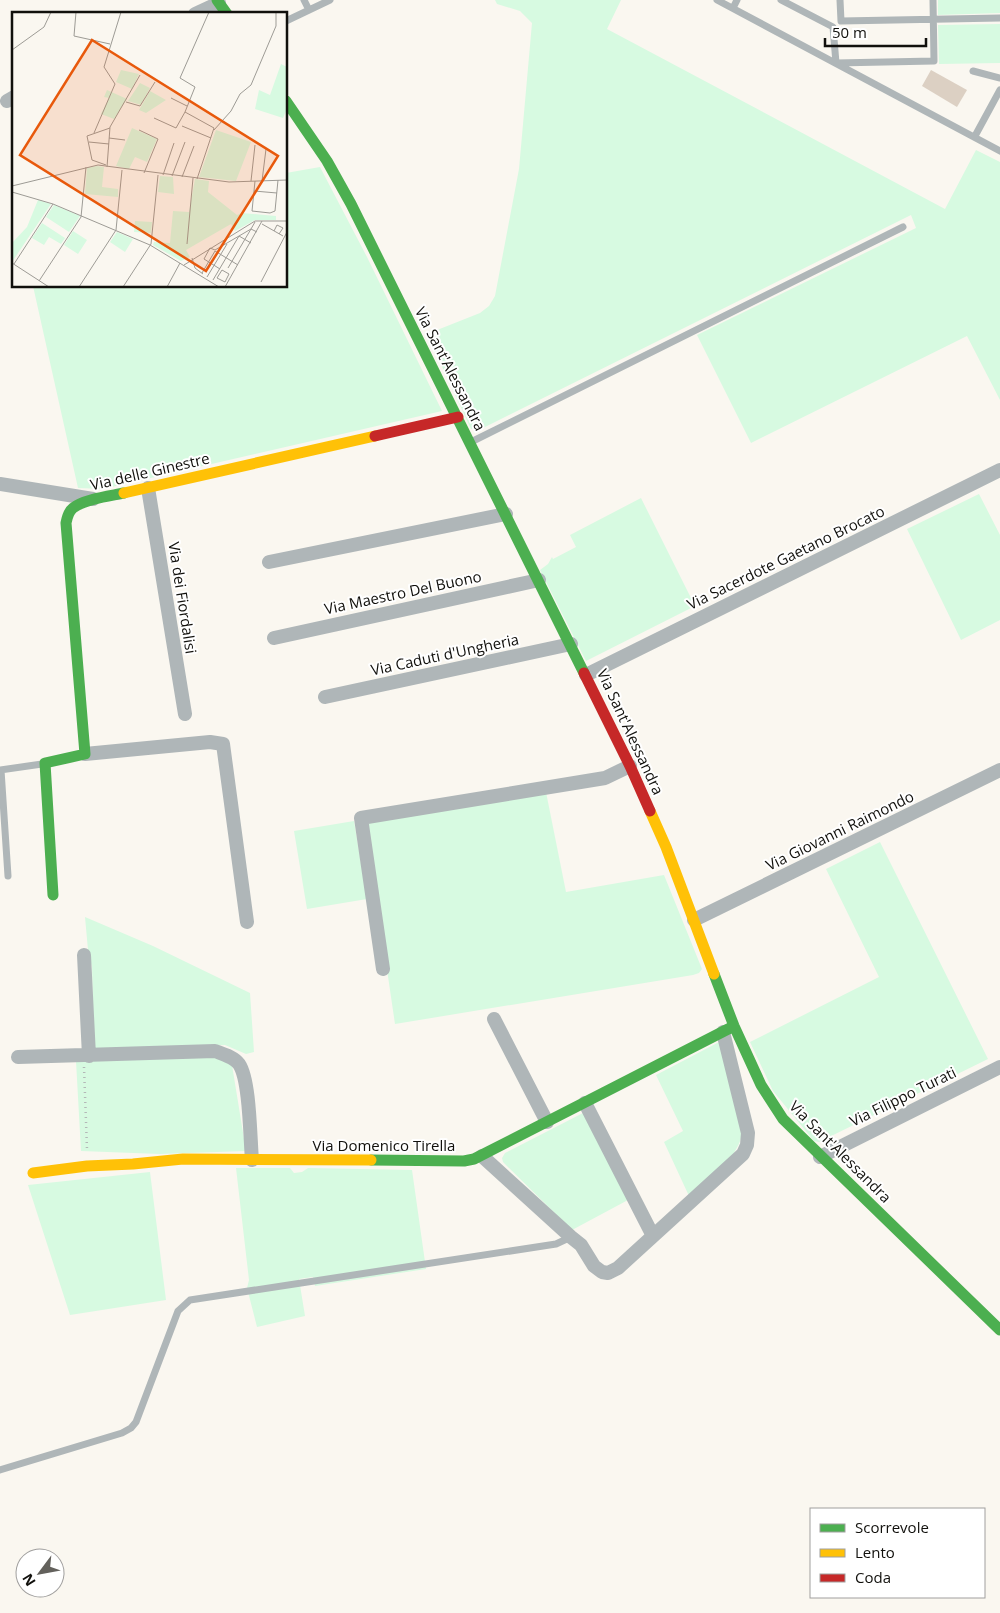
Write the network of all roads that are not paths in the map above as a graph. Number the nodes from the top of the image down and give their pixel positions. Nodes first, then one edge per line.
1 (304, 0) edge
2 (330, 0) edge
3 (717, 0) edge
4 (737, 0) edge
5 (781, 0) edge
6 (840, 0) edge
7 (932, 0) edge
8 (221, 5) edge
9 (733, 8) junction
10 (309, 10) junction
11 (201, 12) edge
12 (1000, 18) edge
13 (288, 20) edge
14 (933, 20) junction
15 (841, 22) junction
16 (833, 27) junction
17 (836, 63) junction
18 (973, 71) dead end
19 (1000, 78) edge
20 (1000, 90) edge
21 (288, 104) edge
22 (975, 136) junction
23 (1000, 151) edge
24 (903, 227) dead end
25 (458, 417) junction
26 (470, 442) junction
27 (1000, 470) edge
28 (0, 484) edge
29 (148, 488) junction
30 (94, 499) junction
31 (506, 514) junction
32 (269, 562) dead end
33 (539, 580) junction
34 (274, 638) dead end
35 (571, 644) junction
36 (586, 675) junction
37 (325, 697) dead end
38 (185, 714) dead end
39 (85, 754) junction
40 (45, 763) junction
41 (630, 766) junction
42 (0, 770) edge
43 (1000, 770) edge
44 (8, 876) dead end
45 (53, 895) dead end
46 (694, 920) junction
47 (247, 922) dead end
48 (84, 955) dead end
49 (383, 969) dead end
50 (494, 1019) dead end
51 (728, 1029) junction
52 (86, 1056) junction
53 (18, 1057) dead end
54 (1000, 1067) edge
55 (585, 1103) junction
56 (547, 1122) junction
57 (482, 1156) junction
58 (820, 1157) junction
59 (252, 1160) junction
60 (33, 1174) dead end
61 (654, 1236) junction
62 (571, 1237) junction
63 (1000, 1330) edge
64 (0, 1470) edge

1 - 10 lane
2 - 10 lane
3 - 9 lane
4 - 9 lane
5 - 16 lane
6 - 15 lane
7 - 14 lane
8 - 11 street
9 - 17 lane
10 - 13 lane
12 - 14 lane
14 - 15 lane
14 - 17 lane
15 - 16 lane
16 - 17 lane
17 - 22 lane
18 - 19 lane
20 - 22 lane
21 - 25 street, Via Sant'Alessandra
22 - 23 lane
24 - 26 lane
25 - 26 street, Via Sant'Alessandra
25 - 29 street, Via delle Ginestre
26 - 31 street, Via Sant'Alessandra
27 - 36 street, Via Sacerdote Gaetano Brocato
28 - 30 street
29 - 30 street, Via delle Ginestre
29 - 38 street, Via dei Fiordalisi
30 - 39 street, Via delle Ginestre
31 - 32 street
31 - 33 street, Via Sant'Alessandra
33 - 34 street, Via Maestro Del Buono
33 - 35 street, Via Sant'Alessandra
35 - 36 street, Via Sant'Alessandra
35 - 37 street, Via Caduti d'Ungheria
36 - 41 street, Via Sant'Alessandra
39 - 40 street
39 - 47 street
40 - 42 lane
40 - 45 street
41 - 46 street, Via Sant'Alessandra
41 - 49 street
42 - 44 lane
43 - 46 street, Via Giovanni Raimondo
46 - 51 street, Via Sant'Alessandra
48 - 52 street
50 - 56 street
51 - 55 street, Via Domenico Tirella
51 - 58 street, Via Sant'Alessandra
51 - 61 street
52 - 53 street
52 - 59 street
54 - 58 street, Via Filippo Turati
55 - 56 street, Via Domenico Tirella
55 - 61 street
56 - 57 street, Via Domenico Tirella
57 - 59 street, Via Domenico Tirella
57 - 62 street
58 - 63 street, Via Sant'Alessandra
59 - 60 street, Via Domenico Tirella
61 - 62 street
62 - 64 lane

